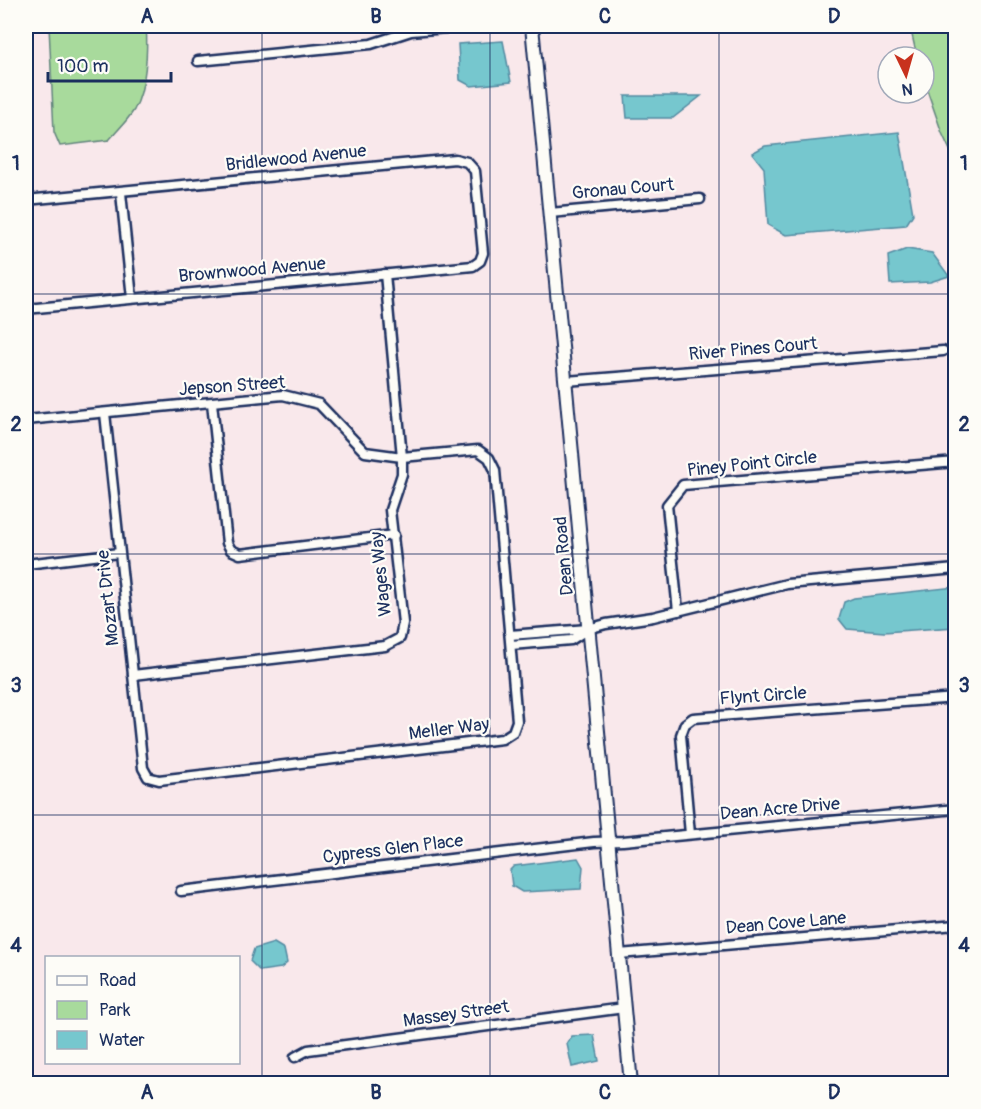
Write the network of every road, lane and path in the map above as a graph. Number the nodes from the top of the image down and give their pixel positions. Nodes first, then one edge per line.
1 (471, 26) edge
2 (532, 26) edge
3 (198, 61) dead end
4 (121, 193) junction
5 (700, 199) dead end
6 (26, 200) edge
7 (550, 213) junction
8 (480, 261) joint
9 (385, 274) junction
10 (132, 298) junction
11 (26, 309) edge
12 (943, 351) dead end
13 (566, 381) junction
14 (212, 403) junction
15 (105, 413) junction
16 (26, 420) edge
17 (402, 457) junction
18 (489, 458) joint
19 (956, 462) edge
20 (394, 535) junction
21 (119, 553) junction
22 (26, 564) edge
23 (956, 569) edge
24 (678, 611) junction
25 (588, 629) junction
26 (511, 640) junction
27 (133, 675) junction
28 (956, 698) edge
29 (148, 777) joint
30 (956, 809) edge
31 (690, 834) junction
32 (609, 841) junction
33 (181, 891) dead end
34 (956, 925) edge
35 (619, 954) junction
36 (624, 1008) junction
37 (295, 1057) dead end
38 (631, 1082) edge
39 (616, 1083) edge

1 - 3 street
2 - 7 main road, Dean Road
4 - 6 street, Bridlewood Avenue
4 - 8 street, Bridlewood Avenue
4 - 10 street
5 - 7 street, Gronau Court
7 - 13 main road, Dean Road
8 - 9 street, Brownwood Avenue
9 - 10 street, Brownwood Avenue
9 - 17 street, Wages Way
10 - 11 street, Brownwood Avenue
12 - 13 street, River Pines Court
13 - 25 main road, Dean Road
14 - 15 street, Jepson Street
14 - 17 street, Jepson Street
14 - 20 street
15 - 16 street, Jepson Street
15 - 21 street, Mozart Drive
17 - 18 street, Jepson Street
17 - 20 street, Wages Way
18 - 26 street, Meller Way
19 - 24 street, Piney Point Circle
20 - 27 street, Wages Way
21 - 22 street
21 - 27 street, Mozart Drive
23 - 24 street
24 - 25 street
25 - 26 street
25 - 32 main road, Dean Road
26 - 29 street, Meller Way
27 - 29 street, Mozart Drive
28 - 31 street, Flynt Circle
30 - 31 street, Dean Acre Drive
31 - 32 street, Dean Acre Drive
32 - 33 street, Cypress Glen Place
32 - 35 main road, Dean Road
34 - 35 street, Dean Cove Lane
35 - 36 main road, Dean Road
36 - 37 street, Massey Street
36 - 38 main road, Dean Road
38 - 39 street

